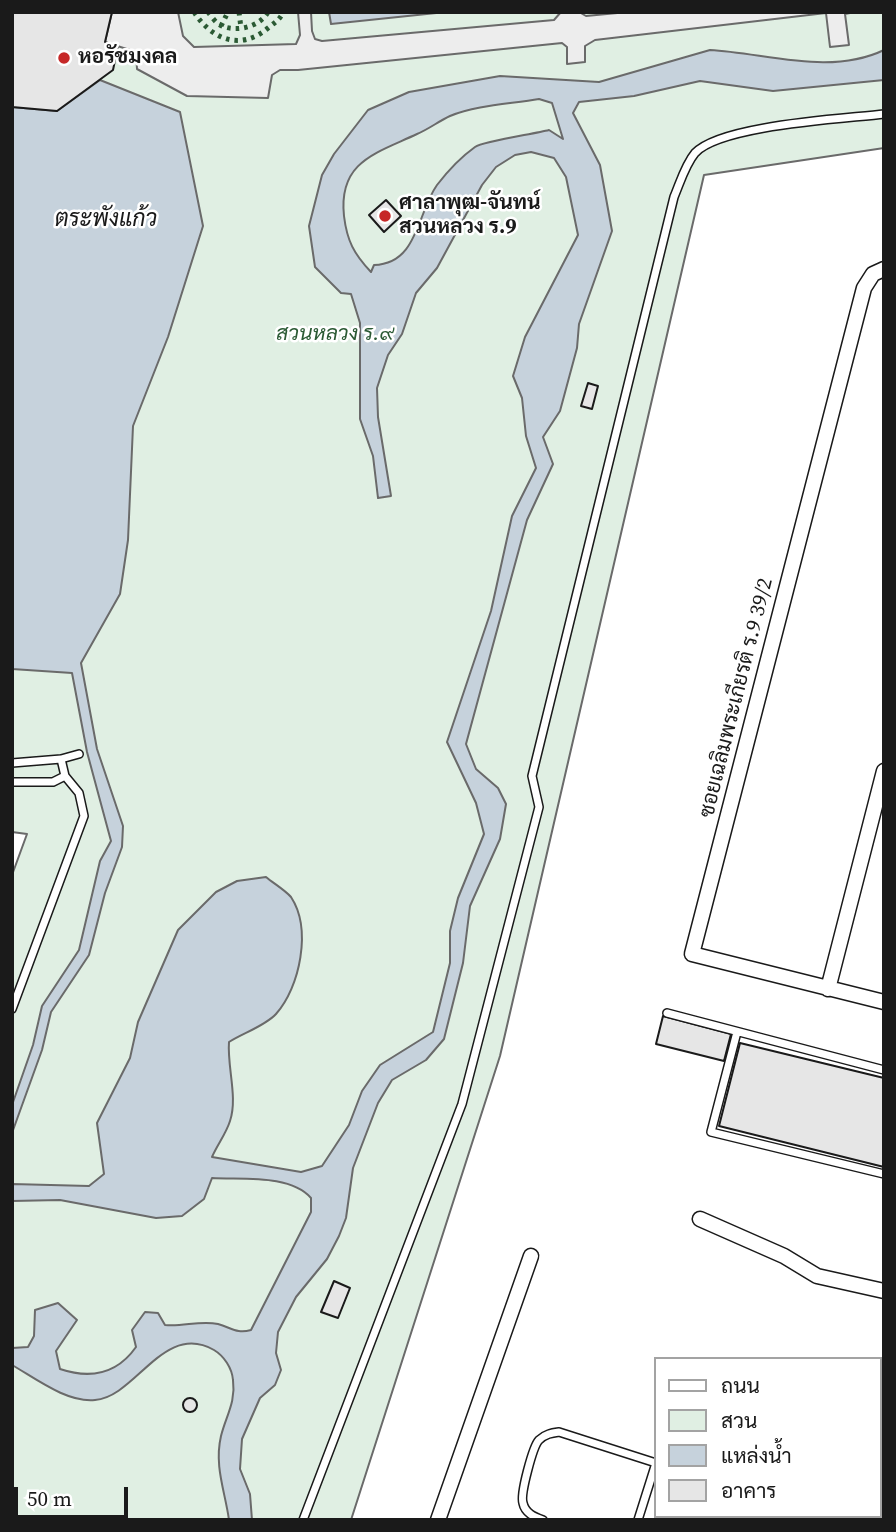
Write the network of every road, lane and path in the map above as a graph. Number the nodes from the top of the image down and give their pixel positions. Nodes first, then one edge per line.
1 (884, 114) edge
2 (884, 269) edge
3 (79, 754) dead end
4 (61, 759) junction
5 (12, 763) edge
6 (884, 771) edge
7 (65, 776) junction
8 (12, 782) edge
9 (828, 989) junction
10 (884, 1002) edge
11 (12, 1009) edge
12 (667, 1013) dead end
13 (737, 1032) junction
14 (884, 1070) edge
15 (884, 1174) edge
16 (700, 1219) dead end
17 (531, 1256) dead end
18 (884, 1291) edge
19 (654, 1462) edge
20 (654, 1469) edge
21 (303, 1520) edge
22 (438, 1520) edge
23 (543, 1520) edge
24 (638, 1520) edge

1 - 21 lane
2 - 9 street, ซอยเฉลิมพระเกียรติ ร.9 39/2
3 - 4 lane
4 - 5 lane
4 - 7 lane
6 - 9 street
7 - 8 lane
7 - 11 lane
9 - 10 street, ซอยเฉลิมพระเกียรติ ร.9 39/2
12 - 13 lane
13 - 14 lane
13 - 15 lane
16 - 18 street
17 - 22 street
19 - 23 lane
20 - 24 lane

